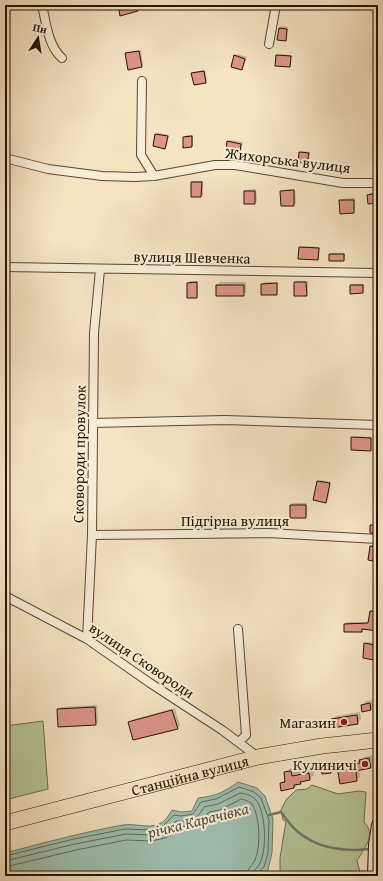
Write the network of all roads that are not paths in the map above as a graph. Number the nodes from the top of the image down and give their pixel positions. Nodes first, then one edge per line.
1 (42, 5) edge
2 (276, 5) edge
3 (270, 44) dead end
4 (62, 58) dead end
5 (142, 81) dead end
6 (5, 158) edge
7 (154, 176) junction
8 (378, 183) edge
9 (5, 267) edge
10 (100, 270) junction
11 (378, 273) edge
12 (93, 423) junction
13 (378, 426) edge
14 (92, 535) junction
15 (378, 539) edge
16 (5, 596) edge
17 (238, 629) dead end
18 (87, 639) junction
19 (378, 740) edge
20 (239, 742) junction
21 (258, 757) junction
22 (5, 823) edge
23 (378, 825) edge
24 (374, 876) edge

1 - 4 street
2 - 3 street
5 - 7 street
6 - 7 street, Жихорська вулиця
7 - 8 street, Жихорська вулиця
9 - 10 street, вулиця Шевченка
10 - 11 street, вулиця Шевченка
10 - 12 street, Сковороди провулок
12 - 13 street
12 - 14 street, Сковороди провулок
14 - 15 street, Підгірна вулиця
14 - 18 street, Сковороди провулок
16 - 18 street, вулиця Сковороди
17 - 20 street
18 - 20 street, вулиця Сковороди
19 - 21 highway, Станційна вулиця
20 - 21 street, вулиця Сковороди
21 - 22 highway, Станційна вулиця
23 - 24 street

